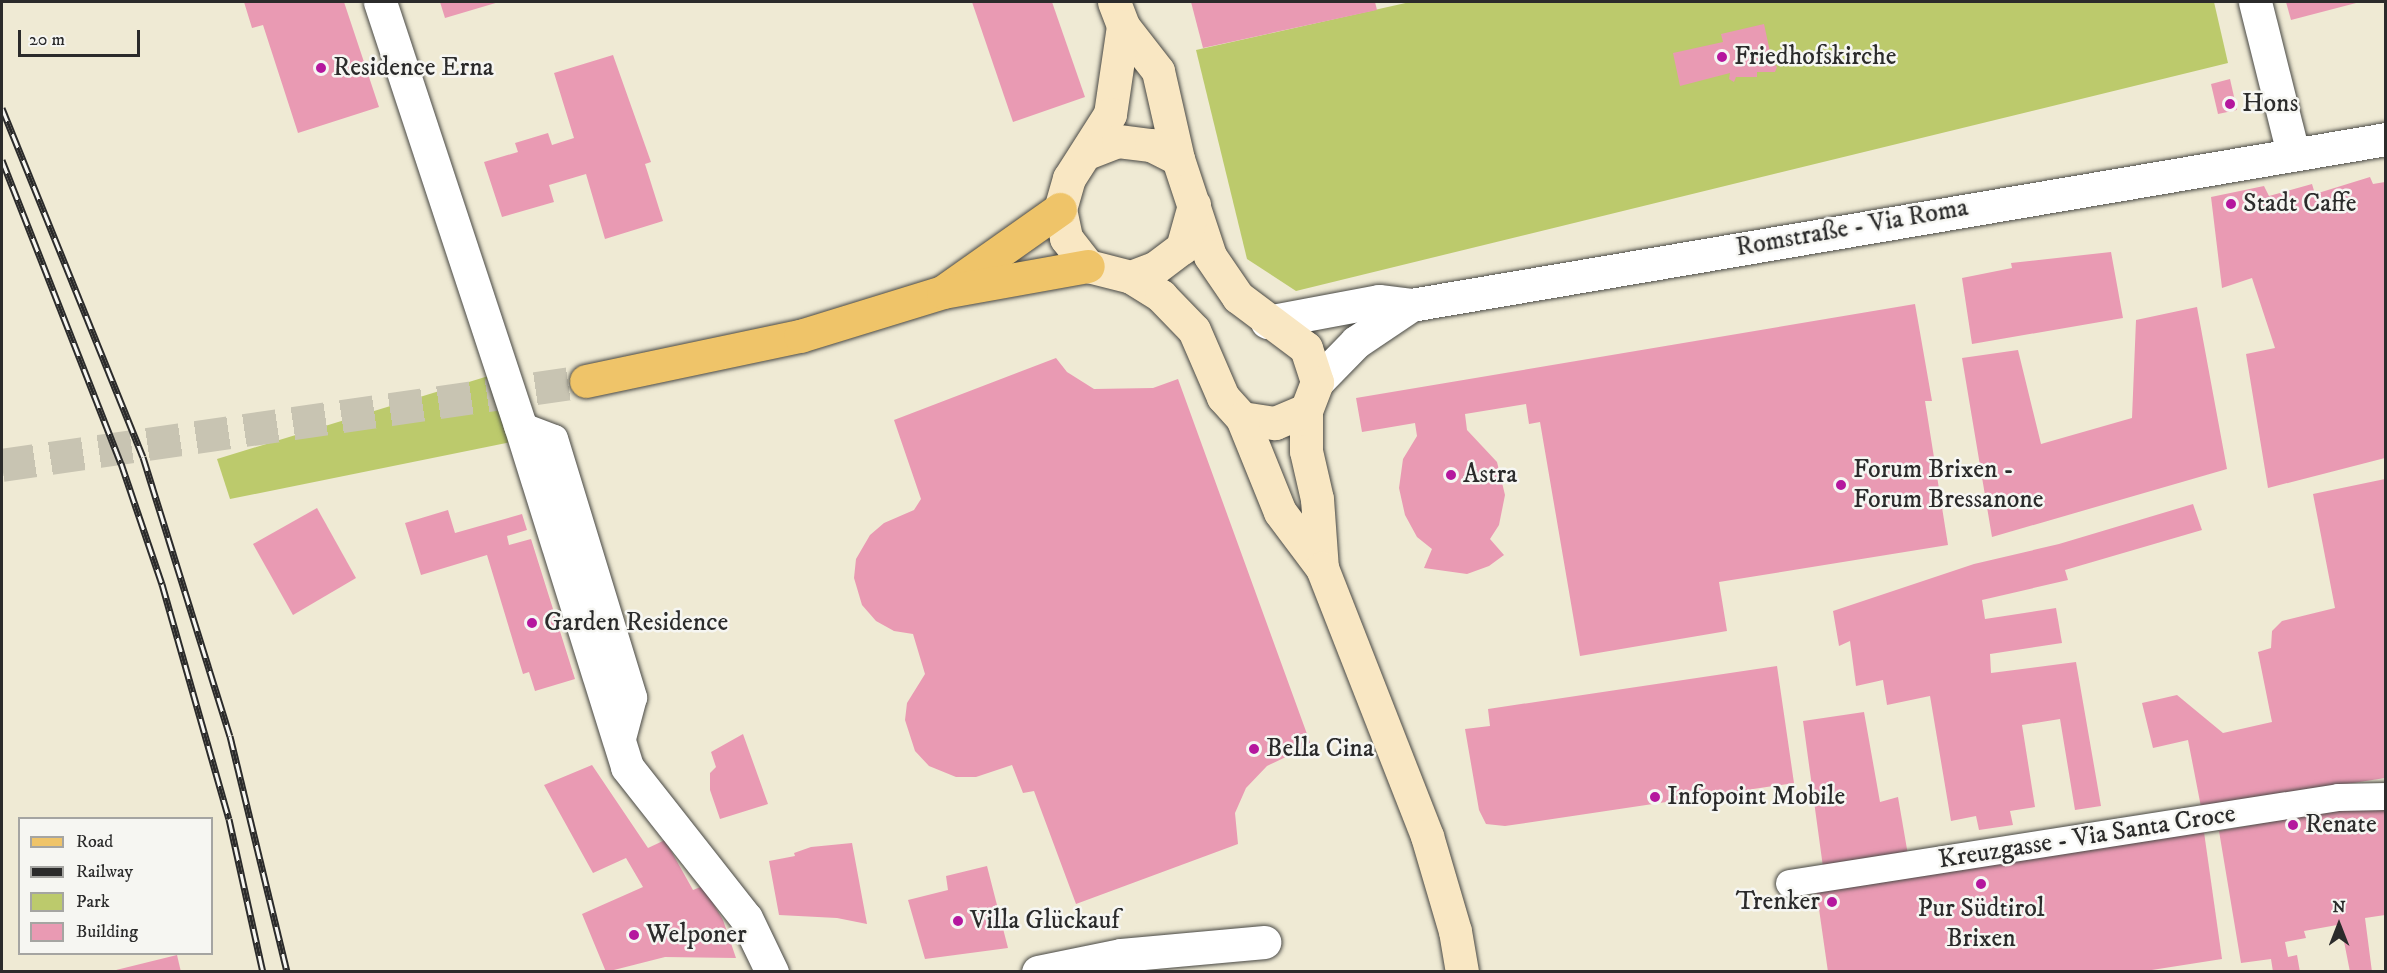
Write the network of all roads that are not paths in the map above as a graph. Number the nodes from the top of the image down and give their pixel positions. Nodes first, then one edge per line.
1 (380, 2) edge
2 (2255, 2) edge
3 (1118, 14) edge
4 (2385, 140) edge
5 (1089, 152) junction
6 (2293, 153) junction
7 (1178, 159) junction
8 (1194, 205) junction
9 (1060, 208) junction
10 (1088, 266) junction
11 (1131, 277) junction
12 (943, 292) junction
13 (1410, 305) junction
14 (1267, 321) junction
15 (586, 381) tunnel mouth
16 (1312, 396) junction
17 (1242, 418) junction
18 (520, 425) junction
19 (1322, 568) junction
20 (620, 746) junction
21 (2385, 796) edge
22 (1789, 883) dead end
23 (1264, 942) dead end
24 (772, 972) edge
25 (1038, 972) edge
26 (1462, 972) edge

1 - 18 street
2 - 6 street
3 - 5 main road
3 - 7 main road
4 - 6 street, Romstraße - Via Roma
5 - 7 main road
5 - 9 main road
6 - 13 street, Romstraße - Via Roma
7 - 8 main road
8 - 11 main road
8 - 14 main road
9 - 10 main road
9 - 12 main road
10 - 11 main road
10 - 12 main road
11 - 17 main road
12 - 15 main road
13 - 14 street, Romstraße - Via Roma
13 - 16 street, Romstraße - Via Roma
14 - 16 main road
16 - 17 main road
16 - 19 main road
17 - 19 main road
18 - 20 street
18 - 20 street
19 - 26 main road
20 - 24 street
21 - 22 street, Kreuzgasse - Via Santa Croce
23 - 25 street

